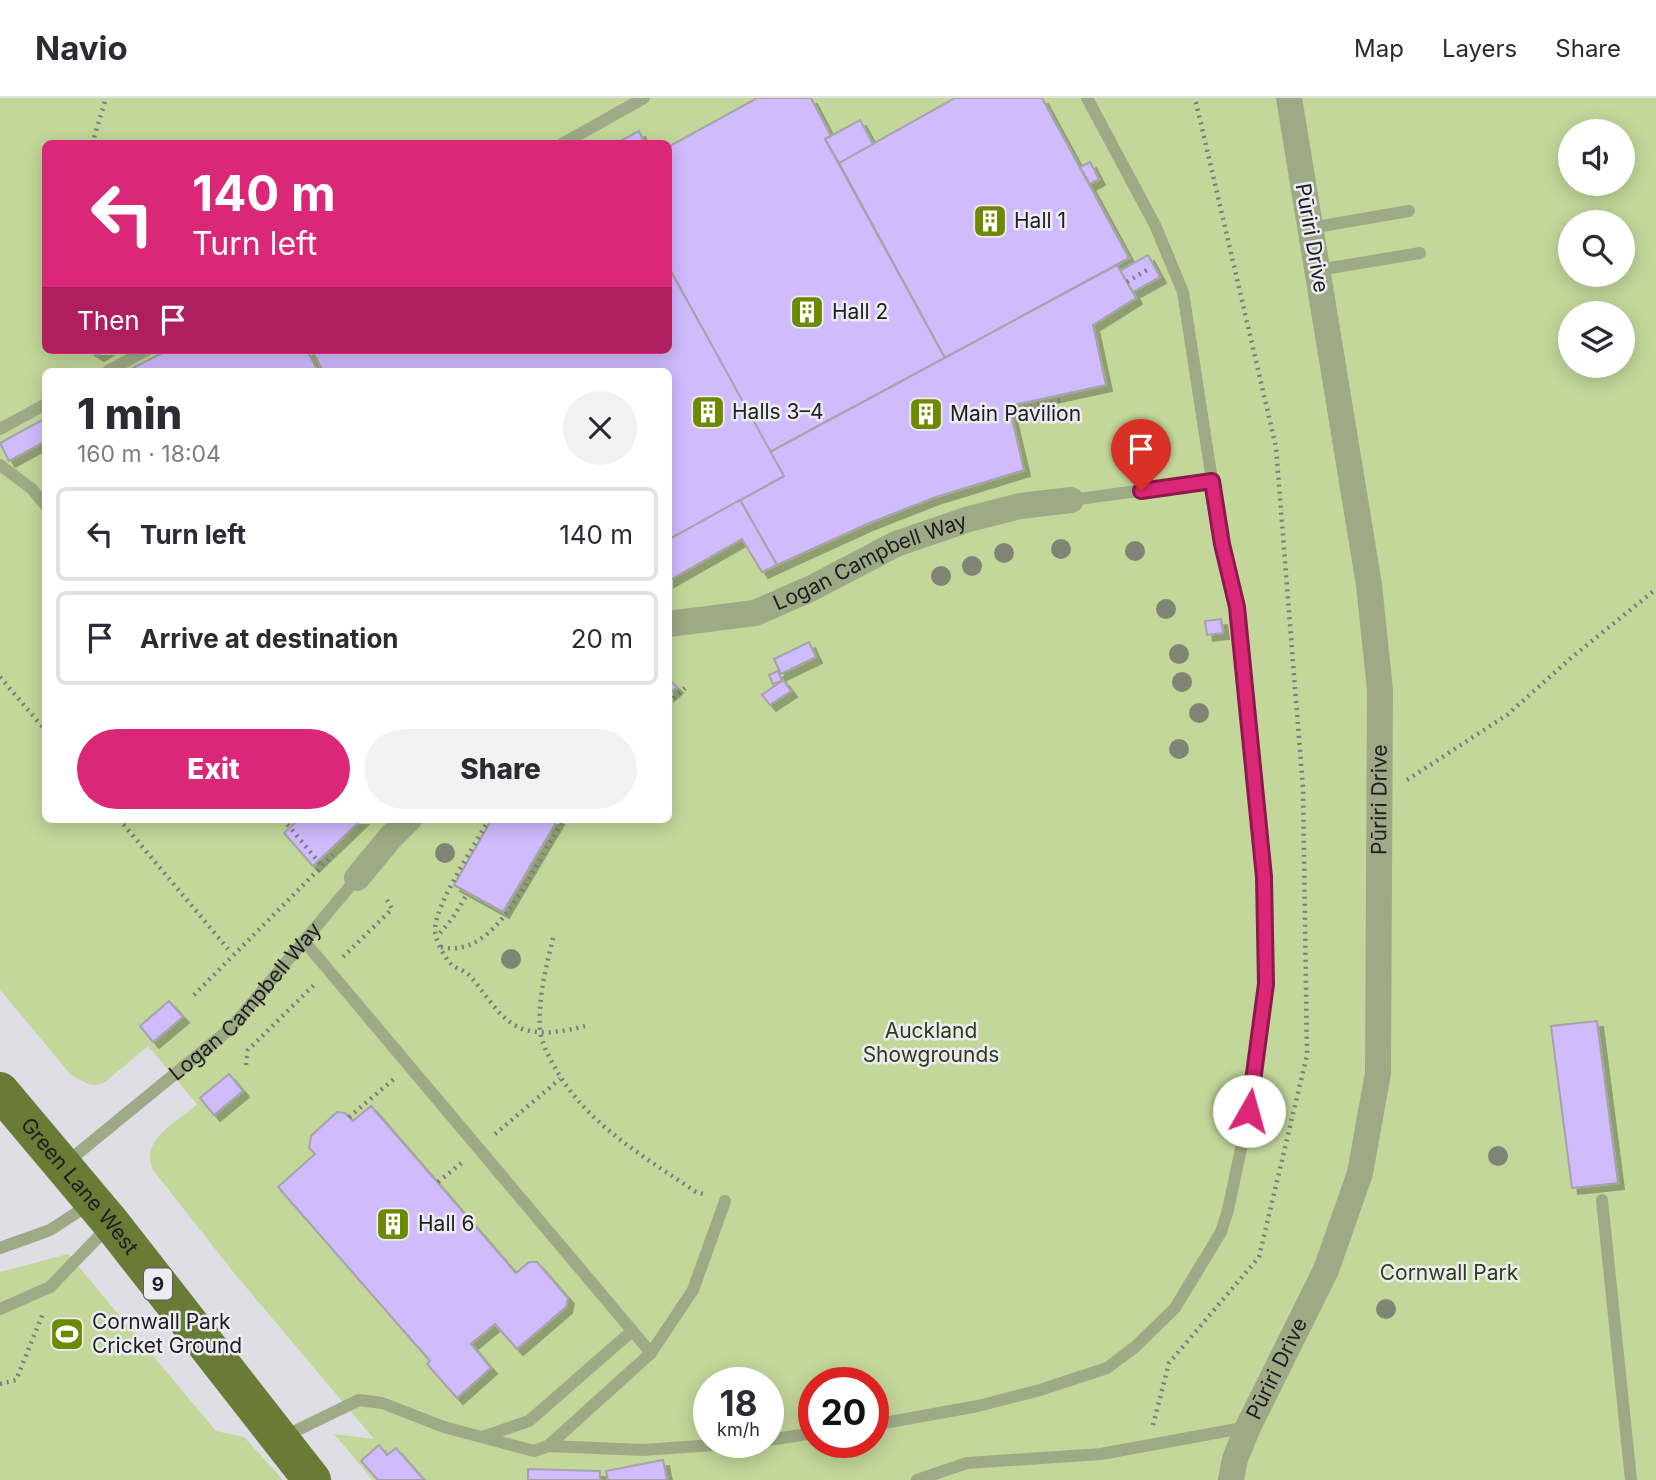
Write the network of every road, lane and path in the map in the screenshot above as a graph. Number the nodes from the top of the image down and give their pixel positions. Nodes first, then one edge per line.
1 (106, 98) edge
2 (644, 98) edge
3 (1289, 98) edge
4 (1088, 99) edge
5 (93, 140) edge
6 (569, 140) edge
7 (1409, 212) dead end
8 (1310, 228) junction
9 (1420, 253) dead end
10 (1318, 270) junction
11 (140, 354) edge
12 (114, 368) edge
13 (1062, 400) dead end
14 (42, 406) edge
15 (1010, 411) dead end
16 (0, 429) edge
17 (0, 465) edge
18 (1212, 481) junction
19 (1071, 500) joint
20 (42, 501) edge
21 (1656, 589) edge
22 (672, 623) edge
23 (0, 677) edge
24 (685, 688) dead end
25 (672, 699) edge
26 (42, 727) edge
27 (1402, 784) dead end
28 (122, 823) edge
29 (286, 823) edge
30 (406, 823) edge
31 (487, 823) edge
32 (563, 823) edge
33 (333, 855) dead end
34 (322, 866) junction
35 (357, 878) joint
36 (468, 893) dead end
37 (440, 933) dead end
38 (552, 938) dead end
39 (304, 941) junction
40 (441, 947) junction
41 (228, 950) dead end
42 (194, 995) dead end
43 (584, 1026) dead end
44 (540, 1031) junction
45 (409, 1066) junction
46 (561, 1079) junction
47 (0, 1091) edge
48 (530, 1102) dead end
49 (349, 1117) dead end
50 (63, 1165) junction
51 (1602, 1200) dead end
52 (725, 1201) joint
53 (102, 1213) junction
54 (0, 1248) edge
55 (50, 1287) junction
56 (0, 1309) edge
57 (632, 1331) junction
58 (651, 1353) junction
59 (0, 1384) edge
60 (889, 1422) edge
61 (1248, 1427) junction
62 (481, 1437) junction
63 (278, 1439) junction
64 (548, 1446) junction
65 (693, 1446) edge
66 (312, 1480) edge
67 (917, 1480) edge
68 (1231, 1480) edge
69 (1631, 1480) edge

1 - 5 path
2 - 6 lane
3 - 8 street, Pūriri Drive
4 - 18 lane
7 - 8 lane
8 - 10 street, Pūriri Drive
9 - 10 lane
10 - 61 street, Pūriri Drive
11 - 12 lane
13 - 15 path
14 - 16 lane
17 - 20 lane
18 - 19 lane
18 - 60 lane
19 - 22 street, Logan Campbell Way
21 - 27 path
23 - 26 path
24 - 25 path
28 - 41 path
29 - 34 path
30 - 35 street, Logan Campbell Way
31 - 40 path
32 - 40 path
33 - 34 path
34 - 42 path
35 - 39 lane, Logan Campbell Way
36 - 37 path
38 - 44 path
39 - 45 lane
39 - 50 lane, Logan Campbell Way
40 - 44 path
43 - 44 path
44 - 46 path
45 - 49 path
45 - 57 lane
46 - 48 path
46 - 52 path
47 - 50 main road, Green Lane West / 9
50 - 53 main road, Green Lane West / 9
51 - 69 lane
52 - 58 lane
53 - 54 lane
53 - 55 lane
53 - 63 main road, Green Lane West / 9
55 - 56 lane
55 - 59 path
57 - 58 lane
57 - 62 lane
58 - 64 lane
61 - 67 lane
61 - 68 street, Pūriri Drive
62 - 63 lane
62 - 64 lane
63 - 66 main road, Green Lane West / 9
64 - 65 lane

